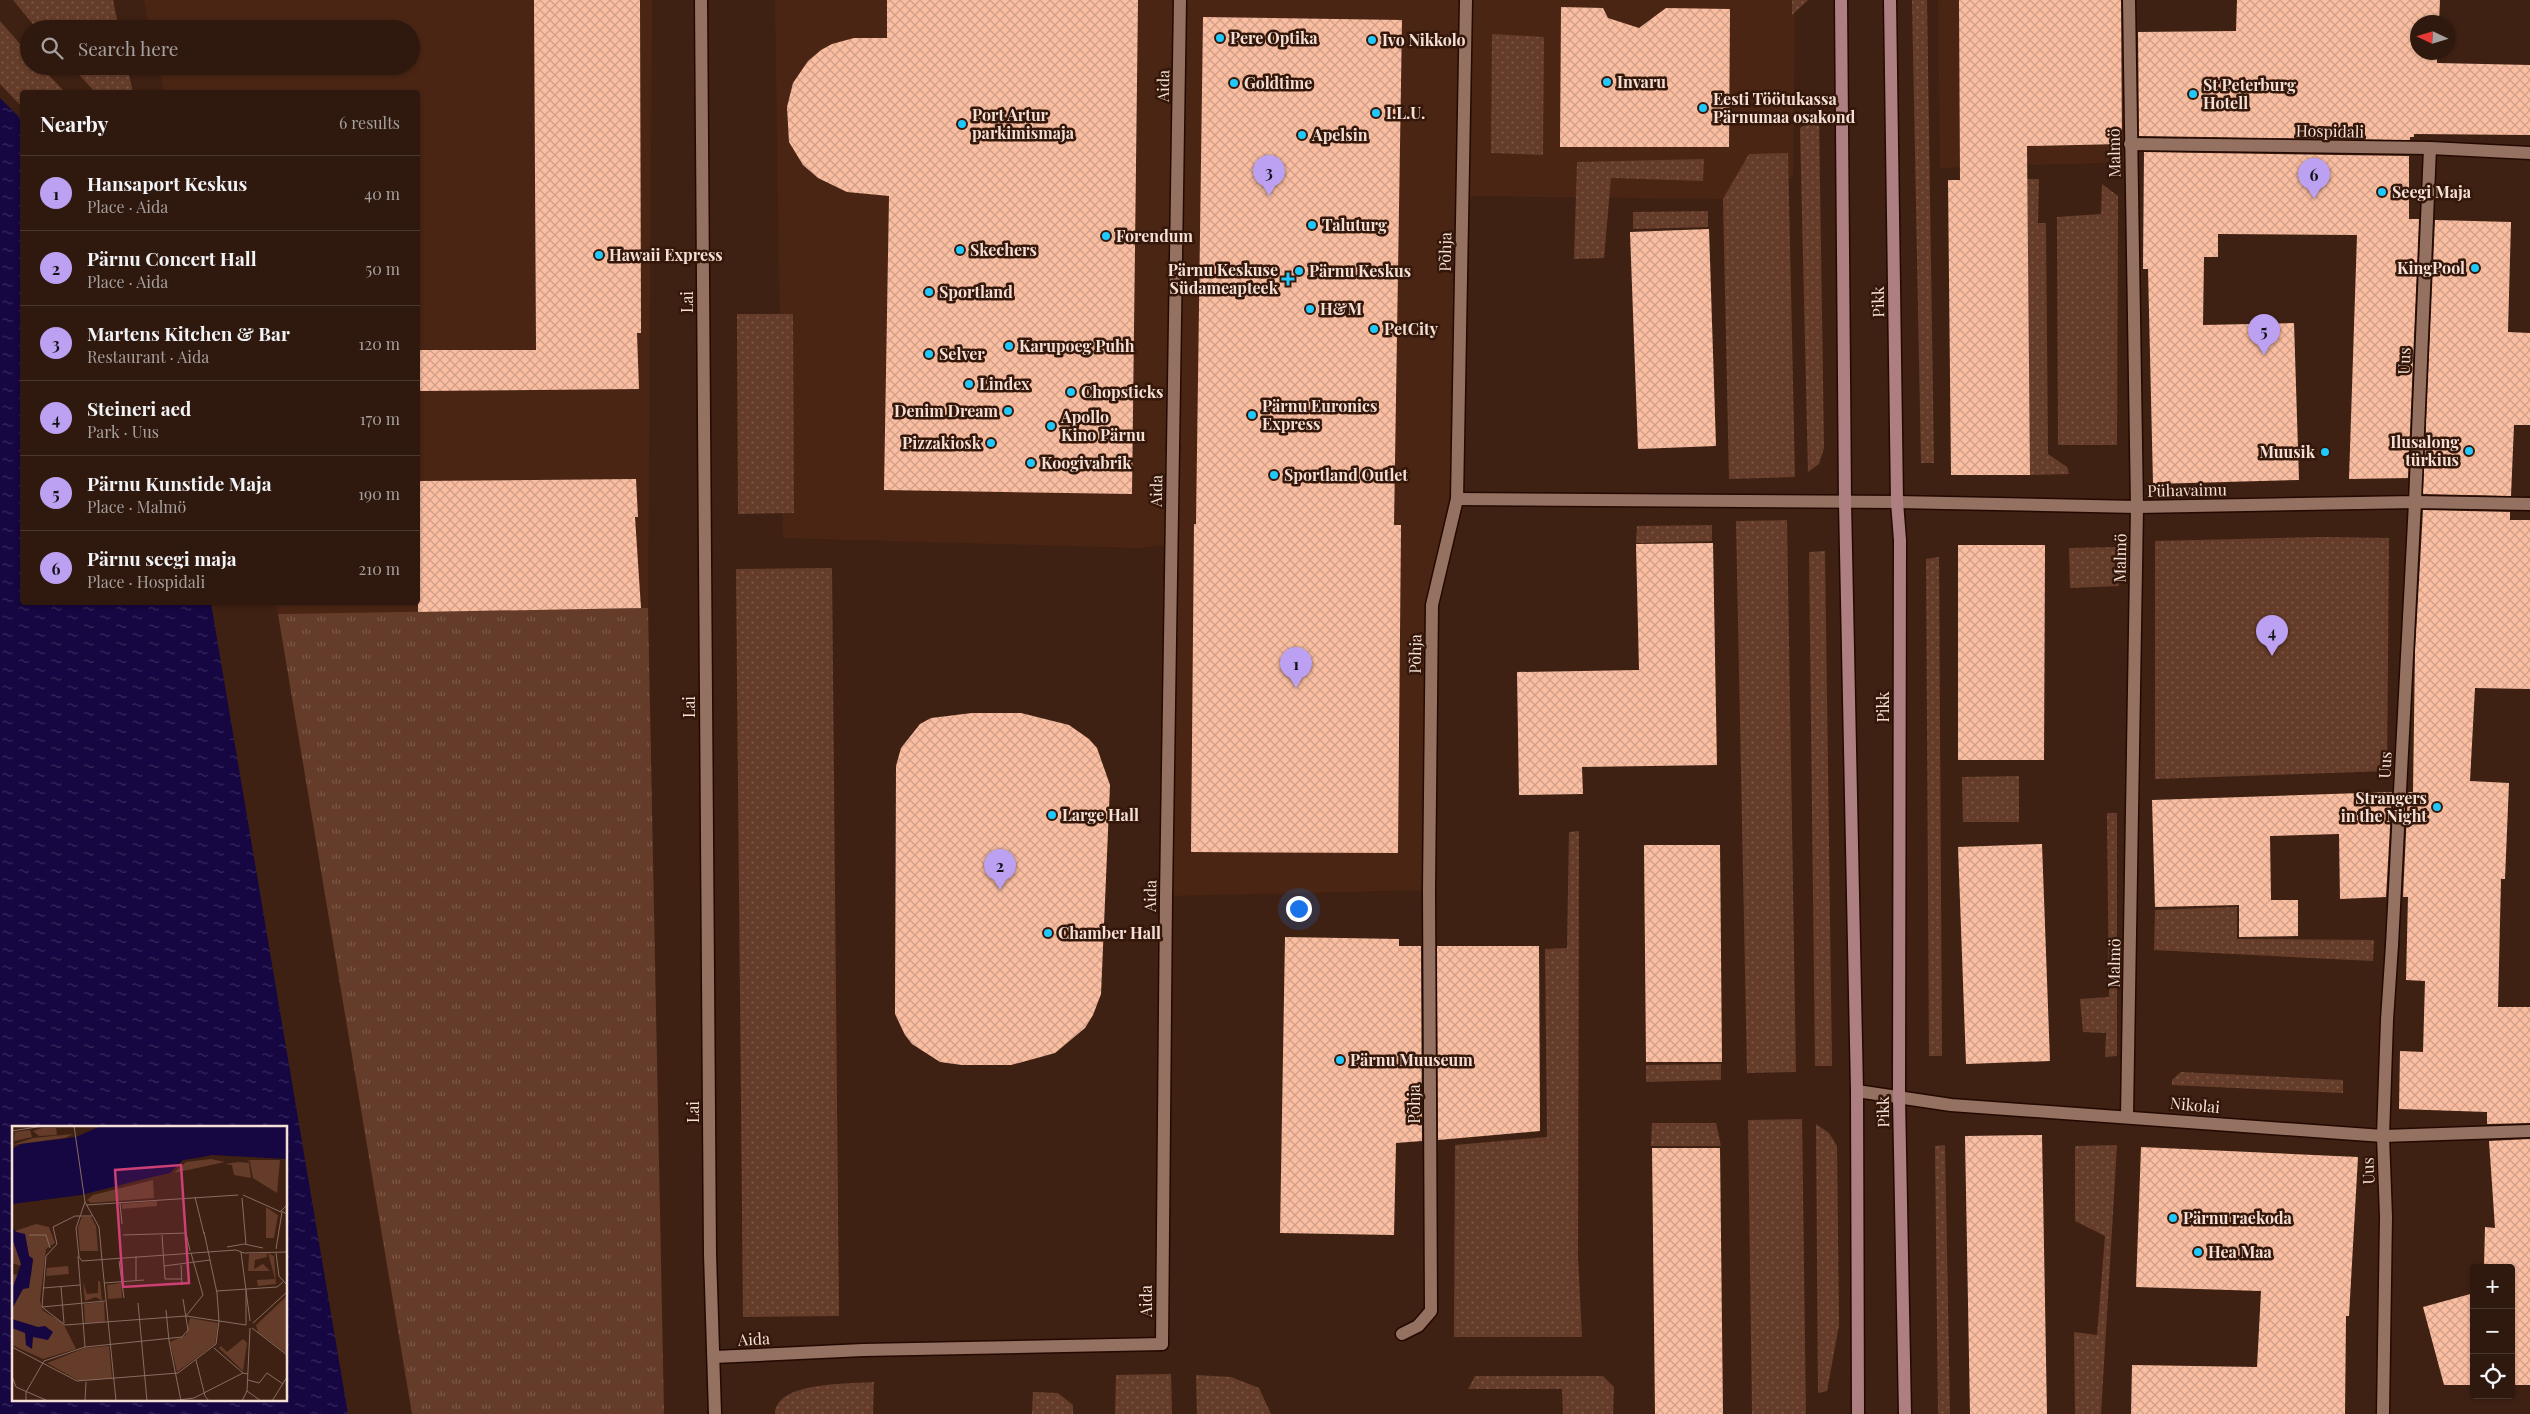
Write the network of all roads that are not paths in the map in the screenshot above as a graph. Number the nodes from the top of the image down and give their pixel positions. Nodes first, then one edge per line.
1 (701, 0) edge
2 (1180, 0) edge
3 (1466, 0) edge
4 (1841, 0) edge
5 (1890, 0) edge
6 (2128, 0) edge
7 (2130, 144) junction
8 (2430, 148) junction
9 (2530, 153) edge
10 (1457, 499) junction
11 (1844, 502) junction
12 (1897, 502) junction
13 (2415, 502) junction
14 (2530, 504) edge
15 (2137, 507) junction
16 (1858, 1091) junction
17 (1899, 1098) junction
18 (2127, 1116) junction
19 (2530, 1131) edge
20 (2383, 1136) junction
21 (1402, 1334) dead end
22 (714, 1357) junction
23 (715, 1414) edge
24 (1858, 1414) edge
25 (1905, 1414) edge
26 (2383, 1414) edge

1 - 22 street, Lai
2 - 22 street, Aida
3 - 10 street, Põhja
4 - 11 main road, Pikk
5 - 12 main road, Pikk
6 - 7 street, Malmö
7 - 8 street, Hospidali
7 - 15 street, Malmö
8 - 9 street, Hospidali
8 - 13 street, Uus
10 - 11 street, Pühavaimu
10 - 21 street, Põhja
11 - 12 street, Pühavaimu
11 - 16 main road, Pikk
12 - 15 street, Pühavaimu
12 - 17 main road, Pikk
13 - 14 street, Pühavaimu
13 - 15 street, Pühavaimu
13 - 20 street, Uus
15 - 18 street, Malmö
16 - 17 street, Nikolai
16 - 24 main road, Pikk
17 - 18 street, Nikolai
17 - 25 main road, Pikk
18 - 20 street, Nikolai
19 - 20 street, Nikolai
20 - 26 street, Uus
22 - 23 street, Lai

